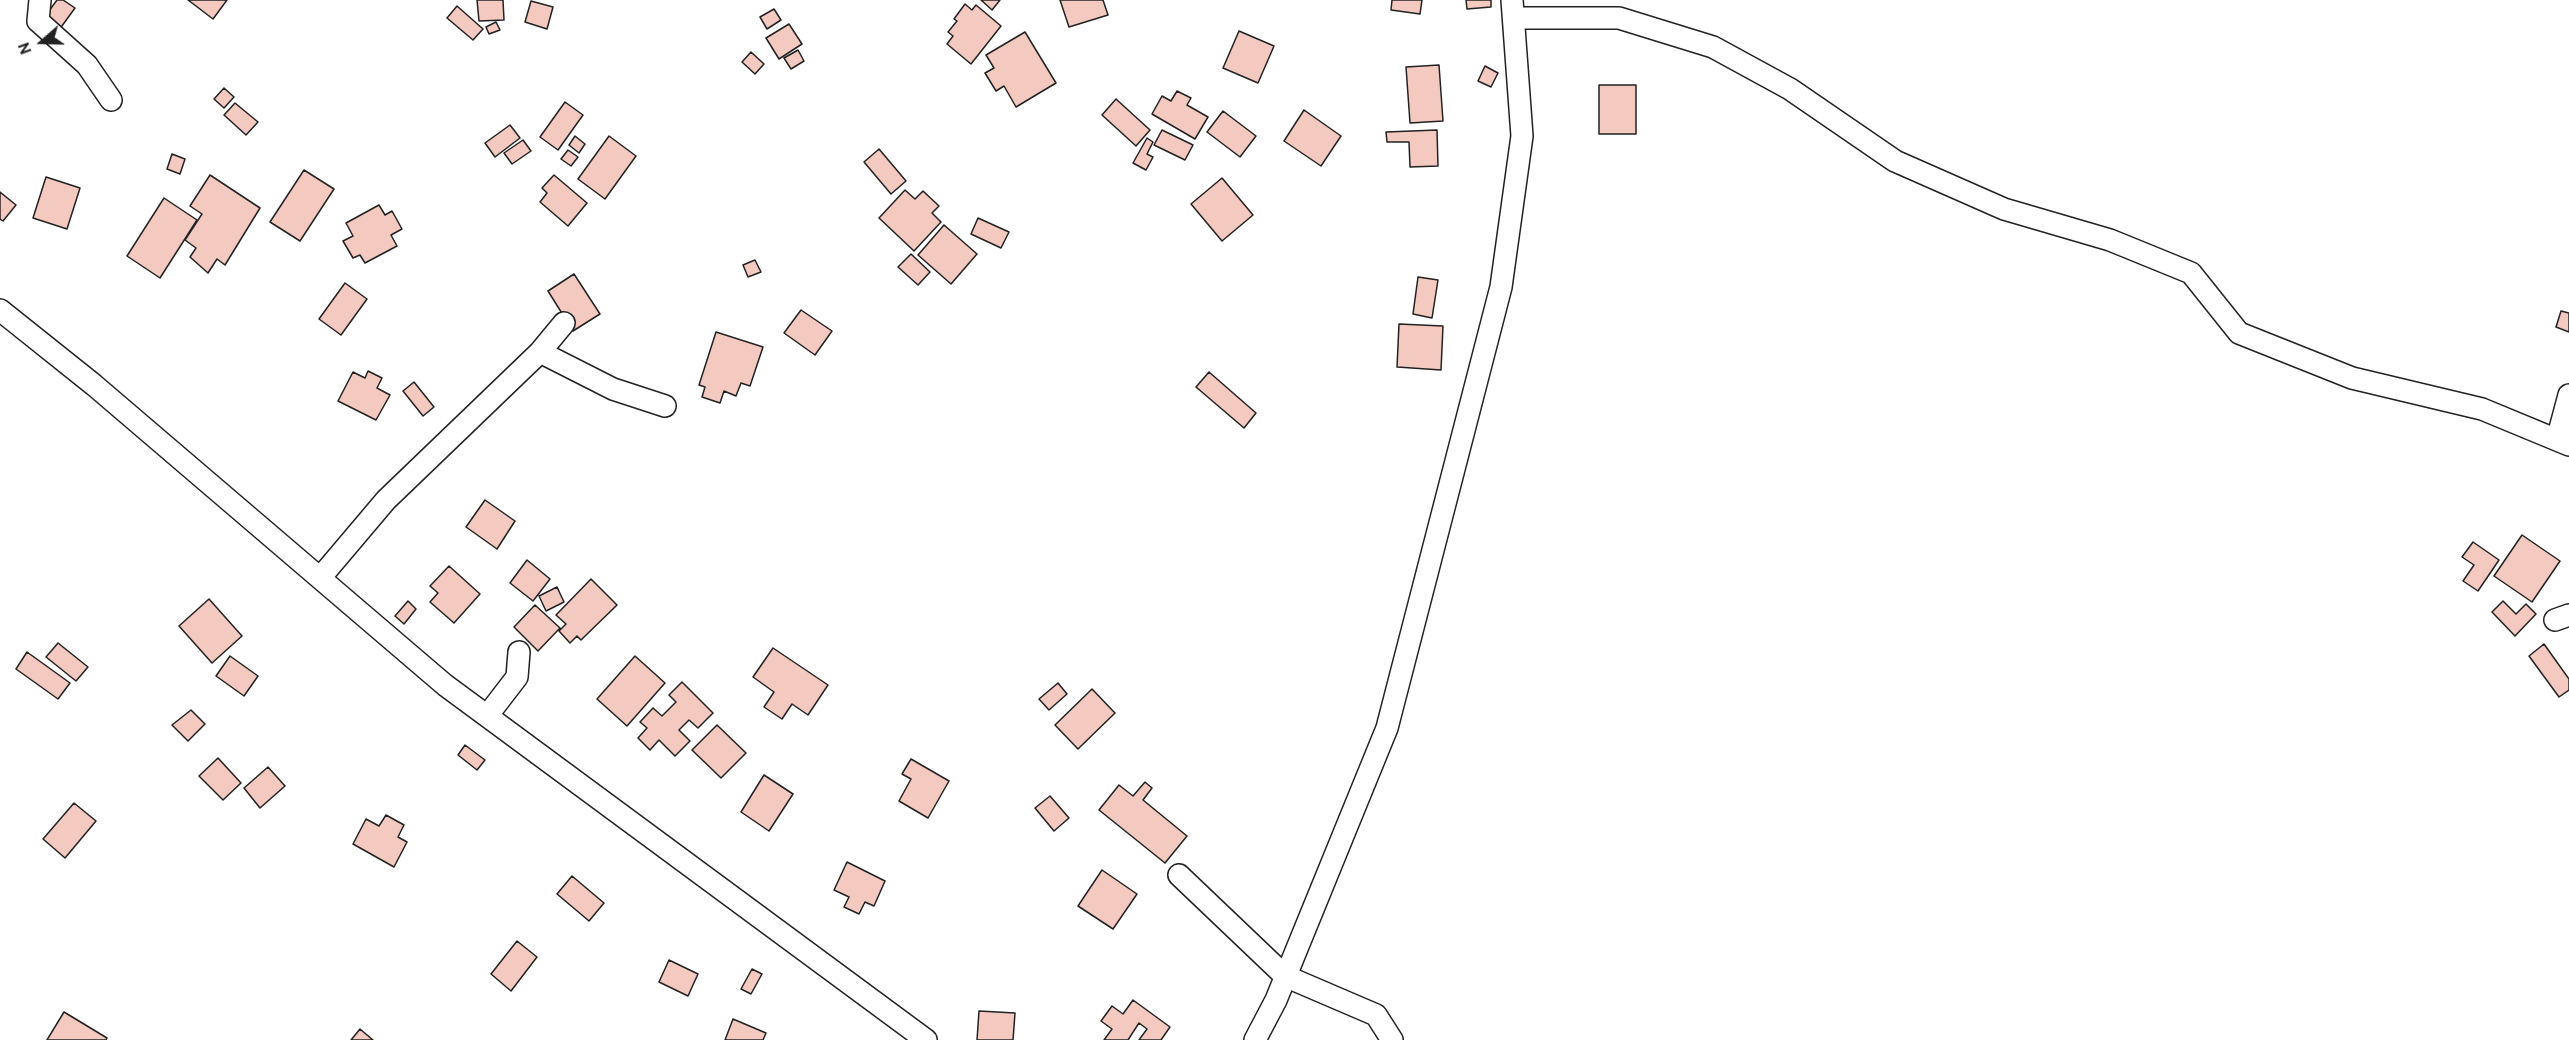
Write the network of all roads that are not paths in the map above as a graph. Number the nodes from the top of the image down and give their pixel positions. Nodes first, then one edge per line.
1 (40, 0) edge
2 (1513, 9) edge
3 (111, 100) dead end
4 (0, 310) edge
5 (564, 323) dead end
6 (540, 352) junction
7 (2569, 395) edge
8 (665, 406) dead end
9 (2563, 442) edge
10 (320, 578) junction
11 (519, 652) dead end
12 (487, 716) junction
13 (1179, 875) dead end
14 (1285, 976) junction
15 (926, 1040) edge
16 (1255, 1040) edge
17 (1392, 1040) edge

1 - 3 street
2 - 9 street
2 - 14 street
4 - 10 street
5 - 6 street
6 - 8 street
6 - 10 street
7 - 9 street
10 - 12 street
11 - 12 street
12 - 15 street
13 - 14 street
14 - 16 street
14 - 17 street

